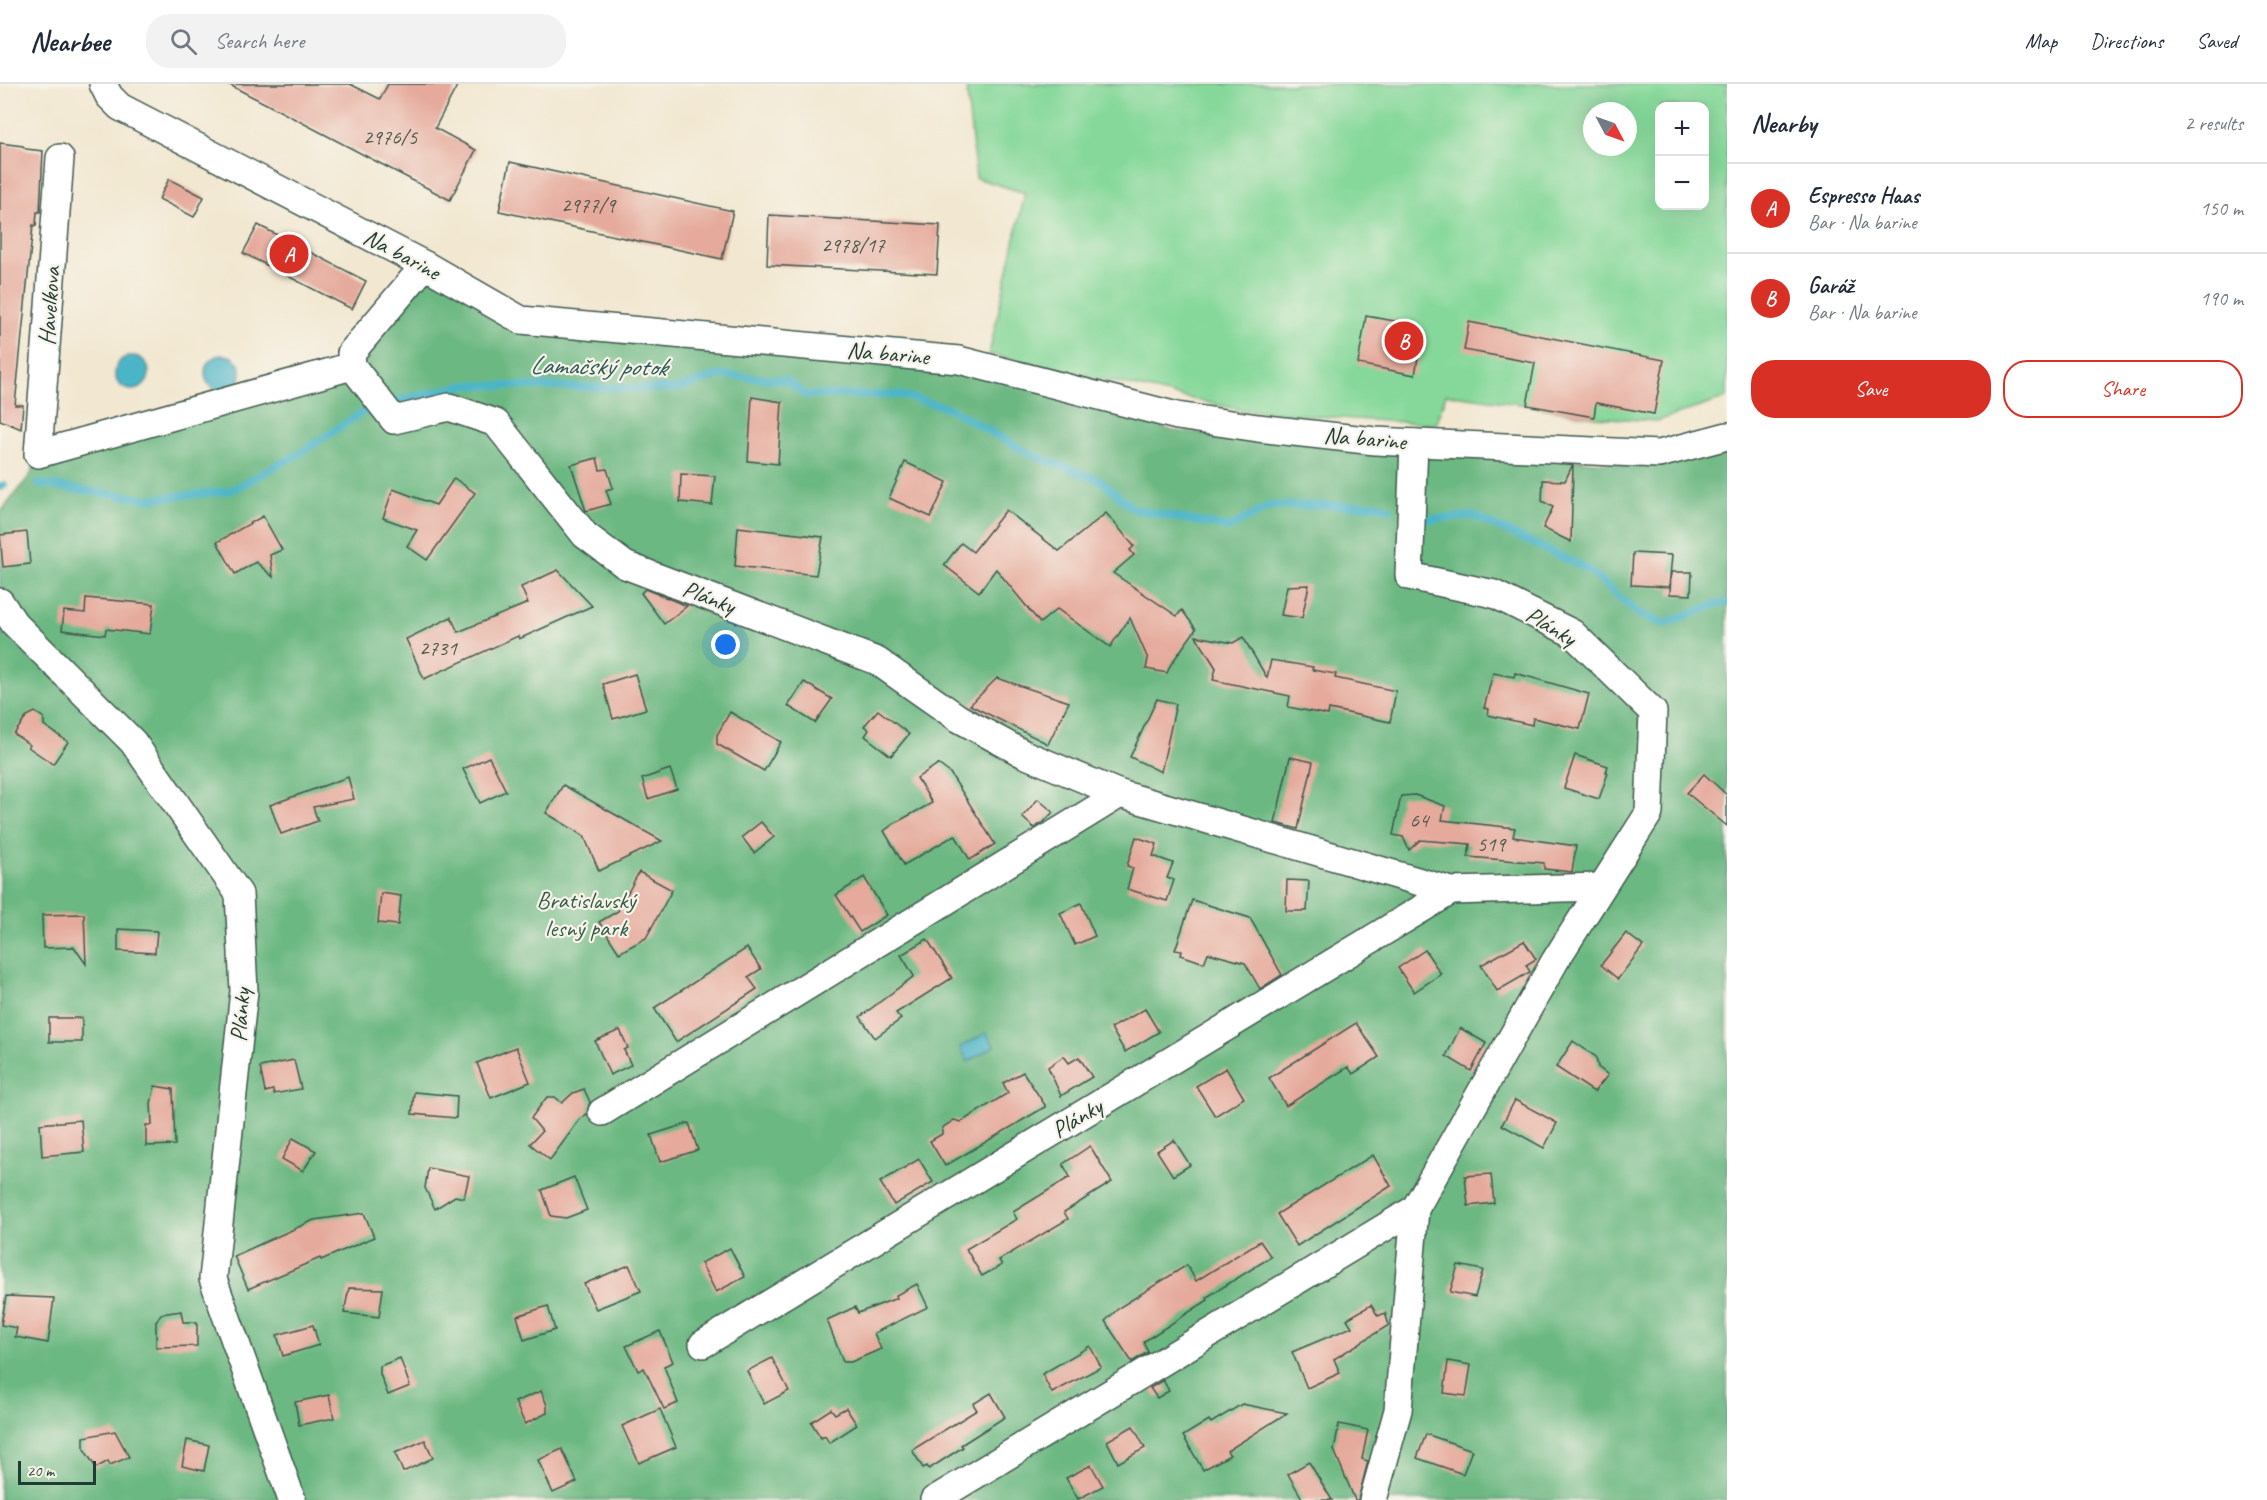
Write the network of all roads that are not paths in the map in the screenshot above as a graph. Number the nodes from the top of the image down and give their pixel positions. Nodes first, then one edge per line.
1 (103, 84) edge
2 (60, 158) dead end
3 (425, 266) junction
4 (352, 366) junction
5 (1727, 435) edge
6 (1414, 442) junction
7 (0, 602) edge
8 (1120, 794) junction
9 (1601, 887) junction
10 (1451, 891) junction
11 (602, 1112) dead end
12 (1415, 1209) junction
13 (703, 1344) dead end
14 (292, 1500) edge
15 (934, 1500) edge
16 (1373, 1500) edge

1 - 3 street, Na barine
2 - 4 street, Havelkova
3 - 4 street
3 - 6 street, Na barine
4 - 8 street, Plánky
5 - 6 street, Na barine
6 - 9 street, Plánky
7 - 14 street, Plánky
8 - 10 street, Plánky
8 - 11 street
9 - 10 street, Plánky
9 - 12 street, Plánky
10 - 13 street, Plánky
12 - 15 street, Plánky
12 - 16 street, Plánky

